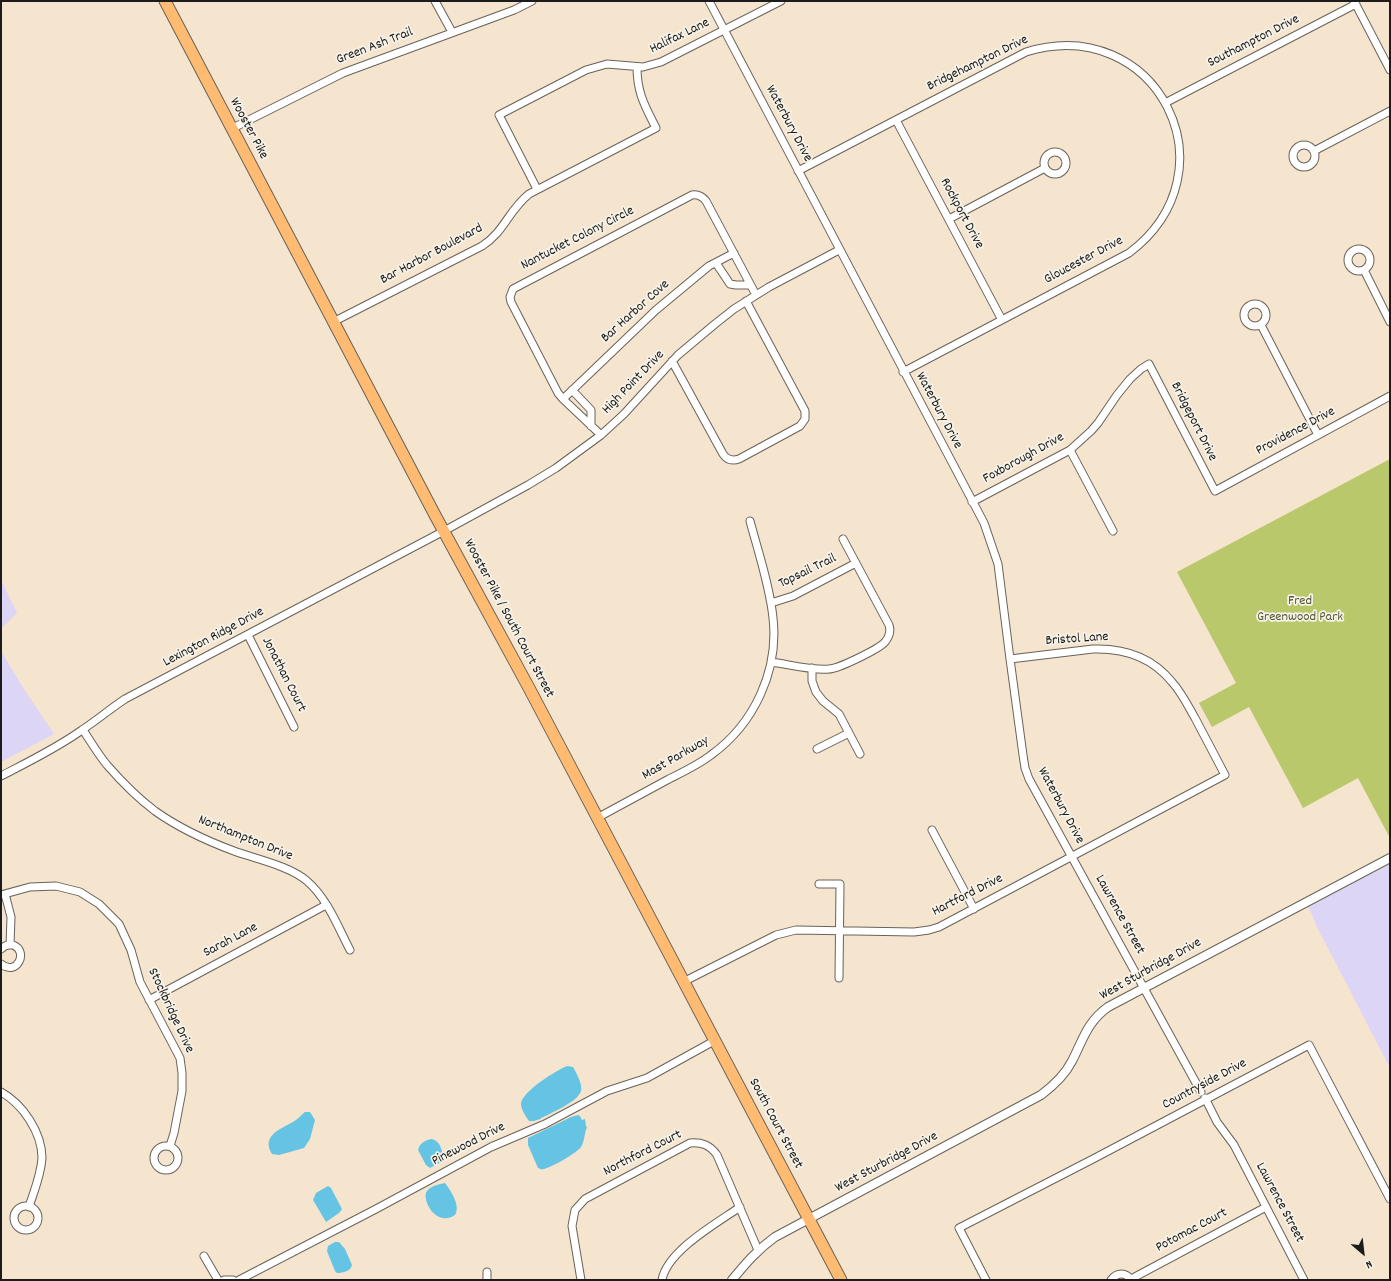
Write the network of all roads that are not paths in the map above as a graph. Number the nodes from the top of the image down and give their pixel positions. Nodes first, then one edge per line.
1 (164, 1) edge
2 (435, 1) edge
3 (532, 1) edge
4 (709, 1) edge
5 (781, 1) edge
6 (1355, 2) edge
7 (724, 30) junction
8 (452, 32) junction
9 (637, 67) junction
10 (1390, 70) edge
11 (1165, 103) junction
12 (1390, 111) edge
13 (896, 120) junction
14 (232, 129) junction
15 (1314, 151) dead end
16 (1045, 168) dead end
17 (798, 171) junction
18 (537, 189) junction
19 (949, 219) junction
20 (839, 250) junction
21 (734, 253) junction
22 (716, 263) junction
23 (1364, 270) dead end
24 (306, 271) joint
25 (750, 284) junction
26 (756, 295) junction
27 (746, 301) junction
28 (1002, 320) junction
29 (333, 322) junction
30 (1390, 322) edge
31 (1261, 325) dead end
32 (672, 361) junction
33 (1149, 364) joint
34 (903, 372) junction
35 (572, 390) junction
36 (1390, 396) edge
37 (563, 399) junction
38 (591, 426) junction
39 (601, 435) junction
40 (1318, 435) junction
41 (1070, 450) junction
42 (1214, 491) joint
43 (972, 502) junction
44 (750, 521) dead end
45 (444, 531) junction
46 (1113, 531) dead end
47 (844, 540) dead end
48 (856, 563) junction
49 (771, 603) junction
50 (248, 635) junction
51 (1010, 659) junction
52 (771, 662) junction
53 (812, 668) junction
54 (294, 727) dead end
55 (83, 730) junction
56 (849, 733) junction
57 (817, 749) dead end
58 (860, 754) dead end
59 (1, 776) edge
60 (1225, 776) joint
61 (597, 818) junction
62 (932, 830) dead end
63 (1072, 856) junction
64 (1390, 858) edge
65 (819, 884) dead end
66 (3, 895) edge
67 (326, 905) junction
68 (974, 909) junction
69 (840, 931) junction
70 (10, 945) junction
71 (1, 948) edge
72 (350, 950) dead end
73 (1, 964) edge
74 (839, 978) dead end
75 (683, 982) junction
76 (1144, 987) junction
77 (149, 1000) junction
78 (714, 1041) junction
79 (1, 1092) edge
80 (1204, 1097) junction
81 (170, 1146) dead end
82 (1390, 1199) edge
83 (29, 1207) dead end
84 (740, 1207) junction
85 (1266, 1207) junction
86 (808, 1220) junction
87 (758, 1250) junction
88 (204, 1256) dead end
89 (218, 1280) edge
90 (224, 1280) edge
91 (232, 1280) edge
92 (239, 1280) edge
93 (581, 1280) edge
94 (662, 1280) edge
95 (732, 1280) edge
96 (841, 1280) edge
97 (986, 1280) edge
98 (1111, 1280) edge
99 (1131, 1280) edge
100 (1304, 1280) edge

1 - 14 main road, Wooster Pike
2 - 8 street
3 - 8 street, Green Ash Trail
4 - 7 street, Waterbury Drive
5 - 7 street, Halifax Lane
6 - 10 street
6 - 11 street, Southampton Drive
7 - 9 street, Halifax Lane
7 - 17 street, Waterbury Drive
8 - 14 street, Green Ash Trail
9 - 18 street, Bar Harbor Boulevard
9 - 18 street, Halifax Lane
11 - 13 street, Bridgehampton Drive
11 - 28 street, Gloucester Drive
12 - 15 street
13 - 17 street, Bridgehampton Drive
13 - 19 street, Rockport Drive
14 - 24 main road, Wooster Pike
16 - 19 street
17 - 20 street, Waterbury Drive
18 - 29 street, Bar Harbor Boulevard
19 - 28 street, Rockport Drive
20 - 26 street, High Point Drive
20 - 34 street, Waterbury Drive
21 - 22 street, Bar Harbor Cove
21 - 25 street, Nantucket Colony Circle
21 - 37 street, Nantucket Colony Circle
22 - 25 street
22 - 35 street, Bar Harbor Cove
23 - 30 street
24 - 29 main road, Wooster Pike / South Court Street
25 - 26 street, Nantucket Colony Circle
26 - 27 street, High Point Drive
27 - 32 street, High Point Drive
27 - 32 street
28 - 34 street, Gloucester Drive
29 - 45 main road, Wooster Pike / South Court Street
31 - 40 street
32 - 39 street, High Point Drive
33 - 41 street, Foxborough Drive
33 - 42 street, Bridgeport Drive
34 - 43 street, Waterbury Drive
35 - 37 street, Bar Harbor Cove
35 - 38 street
36 - 40 street, Providence Drive
37 - 38 street, Nantucket Colony Circle
38 - 39 street, Nantucket Colony Circle
39 - 45 street, High Point Drive
40 - 42 street, Providence Drive
41 - 43 street, Foxborough Drive
41 - 46 street
43 - 51 street, Waterbury Drive
44 - 49 street, Mast Parkway
45 - 50 street, Lexington Ridge Drive
45 - 61 main road, Wooster Pike / South Court Street
47 - 48 street
48 - 49 street, Topsail Trail
48 - 53 street
49 - 52 street, Mast Parkway
50 - 54 street, Jonathan Court
50 - 55 street, Lexington Ridge Drive
51 - 60 street, Bristol Lane
51 - 63 street, Waterbury Drive
52 - 53 street
52 - 61 street, Mast Parkway
53 - 56 street
55 - 59 street, Lexington Ridge Drive
55 - 67 street, Northampton Drive
56 - 57 street
56 - 58 street
60 - 63 street, Hartford Drive
61 - 75 main road, Wooster Pike / South Court Street
62 - 68 street
63 - 68 street, Hartford Drive
63 - 76 street, Lawrence Street
64 - 76 street, West Sturbridge Drive
65 - 69 street
66 - 70 street
66 - 77 street, Stockbridge Drive
67 - 72 street, Northampton Drive
67 - 77 street, Sarah Lane
68 - 69 street, Hartford Drive
69 - 74 street
69 - 75 street, Hartford Drive
70 - 71 street
70 - 73 street
75 - 78 main road, South Court Street
76 - 80 street, Lawrence Street
76 - 86 street, West Sturbridge Drive
77 - 81 street, Stockbridge Drive
78 - 86 main road, South Court Street
78 - 92 street, Pinewood Drive
79 - 83 street
80 - 82 street, Countryside Drive
80 - 85 street, Lawrence Street
80 - 97 street, Countryside Drive
84 - 87 street, Northford Court
84 - 93 street, Northford Court
84 - 94 street
85 - 99 street, Potomac Court
85 - 100 street, Lawrence Street
86 - 87 street, West Sturbridge Drive
86 - 96 main road, South Court Street
87 - 95 street, West Sturbridge Drive
88 - 89 street
90 - 91 street
98 - 99 street, Potomac Court

